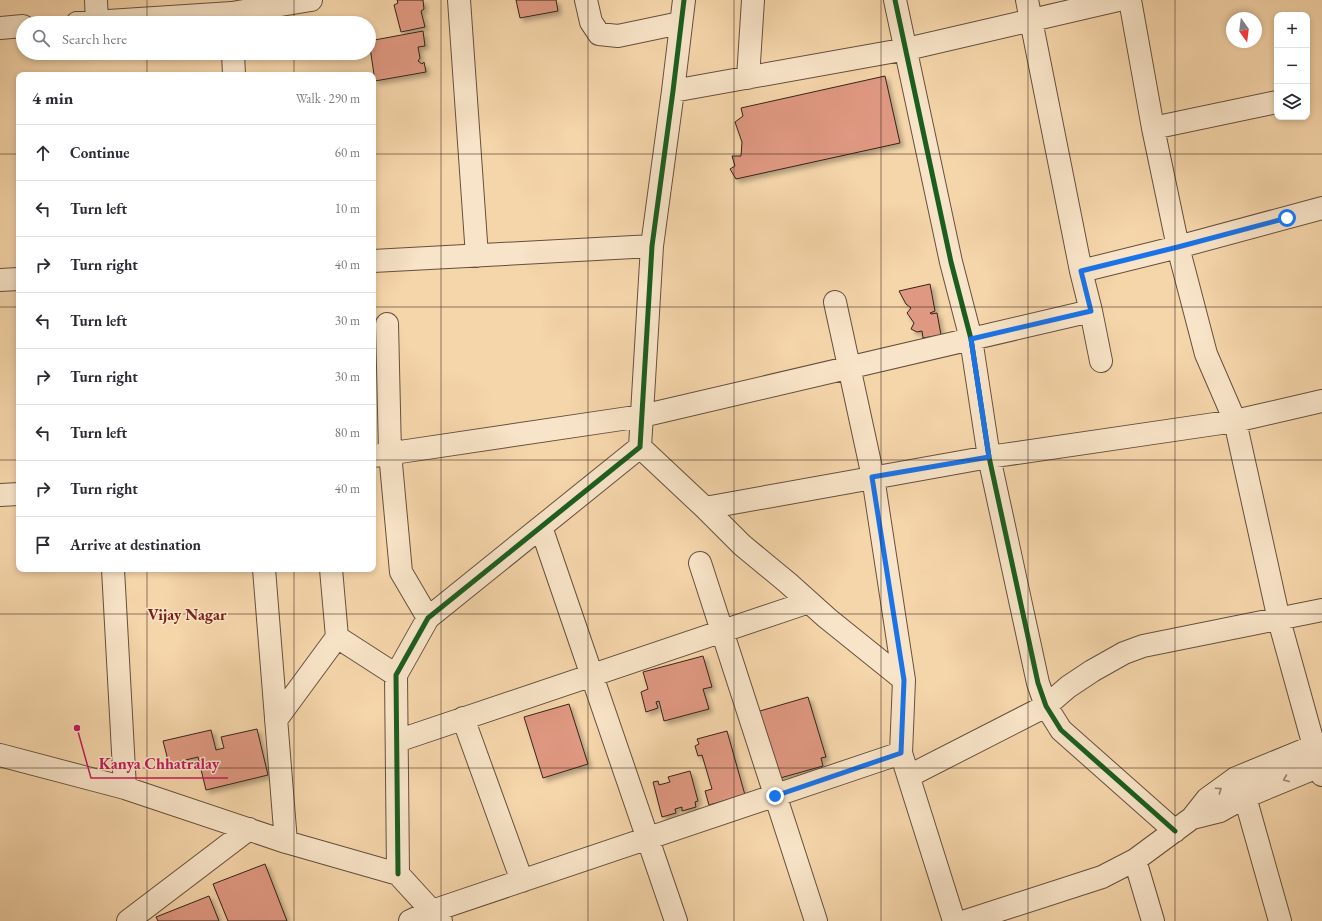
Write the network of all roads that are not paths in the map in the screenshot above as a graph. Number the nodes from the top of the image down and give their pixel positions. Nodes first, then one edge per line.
1 (96, 0) edge
2 (311, 0) edge
3 (459, 0) edge
4 (586, 0) edge
5 (684, 0) edge
6 (753, 0) edge
7 (895, 0) edge
8 (1118, 0) edge
9 (1130, 0) edge
10 (1029, 10) edge
11 (232, 12) edge
12 (89, 16) edge
13 (174, 16) edge
14 (680, 23) junction
15 (16, 27) edge
16 (0, 28) edge
17 (906, 49) junction
18 (233, 60) edge
19 (234, 72) edge
20 (748, 78) junction
21 (673, 91) junction
22 (1274, 103) edge
23 (1153, 128) junction
24 (1322, 208) edge
25 (652, 246) junction
26 (1178, 247) junction
27 (476, 256) junction
28 (376, 261) edge
29 (1081, 271) junction
30 (16, 279) edge
31 (0, 280) edge
32 (835, 302) dead end
33 (1091, 311) junction
34 (387, 324) dead end
35 (971, 339) junction
36 (1101, 361) dead end
37 (849, 368) junction
38 (1322, 400) edge
39 (642, 416) junction
40 (1235, 421) junction
41 (640, 447) junction
42 (382, 455) edge
43 (989, 457) junction
44 (872, 477) junction
45 (16, 494) edge
46 (0, 495) edge
47 (705, 508) junction
48 (541, 526) junction
49 (700, 563) dead end
50 (113, 572) edge
51 (264, 572) edge
52 (331, 572) edge
53 (809, 602) junction
54 (1322, 610) edge
55 (428, 618) junction
56 (1279, 620) junction
57 (722, 630) junction
58 (337, 637) junction
59 (592, 674) junction
60 (396, 675) junction
61 (904, 680) junction
62 (1046, 706) junction
63 (463, 718) junction
64 (276, 720) junction
65 (397, 741) junction
66 (901, 753) junction
67 (0, 755) edge
68 (1320, 759) edge
69 (909, 776) junction
70 (125, 788) junction
71 (775, 796) junction
72 (1245, 797) junction
73 (1192, 818) junction
74 (249, 830) junction
75 (1175, 830) junction
76 (648, 838) junction
77 (286, 842) junction
78 (1135, 860) junction
79 (398, 874) junction
80 (522, 881) junction
81 (437, 916) edge
82 (133, 920) edge
83 (410, 921) edge
84 (676, 921) edge
85 (816, 921) edge
86 (954, 921) edge
87 (966, 921) edge
88 (1153, 921) edge
89 (1280, 921) edge

1 - 12 street
2 - 11 street
3 - 27 street
4 - 14 street
5 - 14 street
6 - 20 street
7 - 17 street
8 - 10 street
9 - 23 street
10 - 17 street
10 - 29 street
11 - 13 street
14 - 21 street
15 - 16 street
17 - 20 street
17 - 35 street
18 - 19 street
20 - 21 street
21 - 25 street
22 - 23 street
23 - 26 street
24 - 26 street
25 - 27 street
25 - 39 street
26 - 29 street
26 - 40 street
27 - 28 street
29 - 33 street
30 - 31 street
32 - 37 street
33 - 35 street
33 - 36 street
34 - 42 street
35 - 37 street
35 - 43 street
37 - 39 street
37 - 44 street
38 - 40 street
39 - 41 street
39 - 42 street
40 - 43 street
40 - 56 street
41 - 47 street
41 - 48 street
42 - 55 street
43 - 44 street
43 - 62 street
44 - 47 street
44 - 61 street
45 - 46 street
47 - 53 street
48 - 55 street
48 - 59 street
49 - 57 street
50 - 70 street
51 - 64 street
52 - 58 street
53 - 57 street
53 - 61 street
54 - 56 street
55 - 60 street
56 - 62 street
56 - 68 street
57 - 59 street
57 - 71 street
58 - 60 street
58 - 64 street
59 - 63 street
59 - 76 street
60 - 65 street
61 - 66 street
62 - 69 street
62 - 75 street
63 - 65 street
63 - 80 street
64 - 77 street
65 - 79 street
66 - 69 street
66 - 71 street
67 - 70 street
68 -> 72 street
73 -> 68 street
69 - 86 street
70 - 74 street
71 - 76 street
71 - 85 street
72 - 73 street
72 - 89 street
73 - 75 street
74 - 77 street
74 - 82 street
75 - 78 street
76 - 80 street
76 - 84 street
77 - 79 street
78 - 87 street
78 - 88 street
79 - 81 street
80 - 81 street
81 - 83 street

